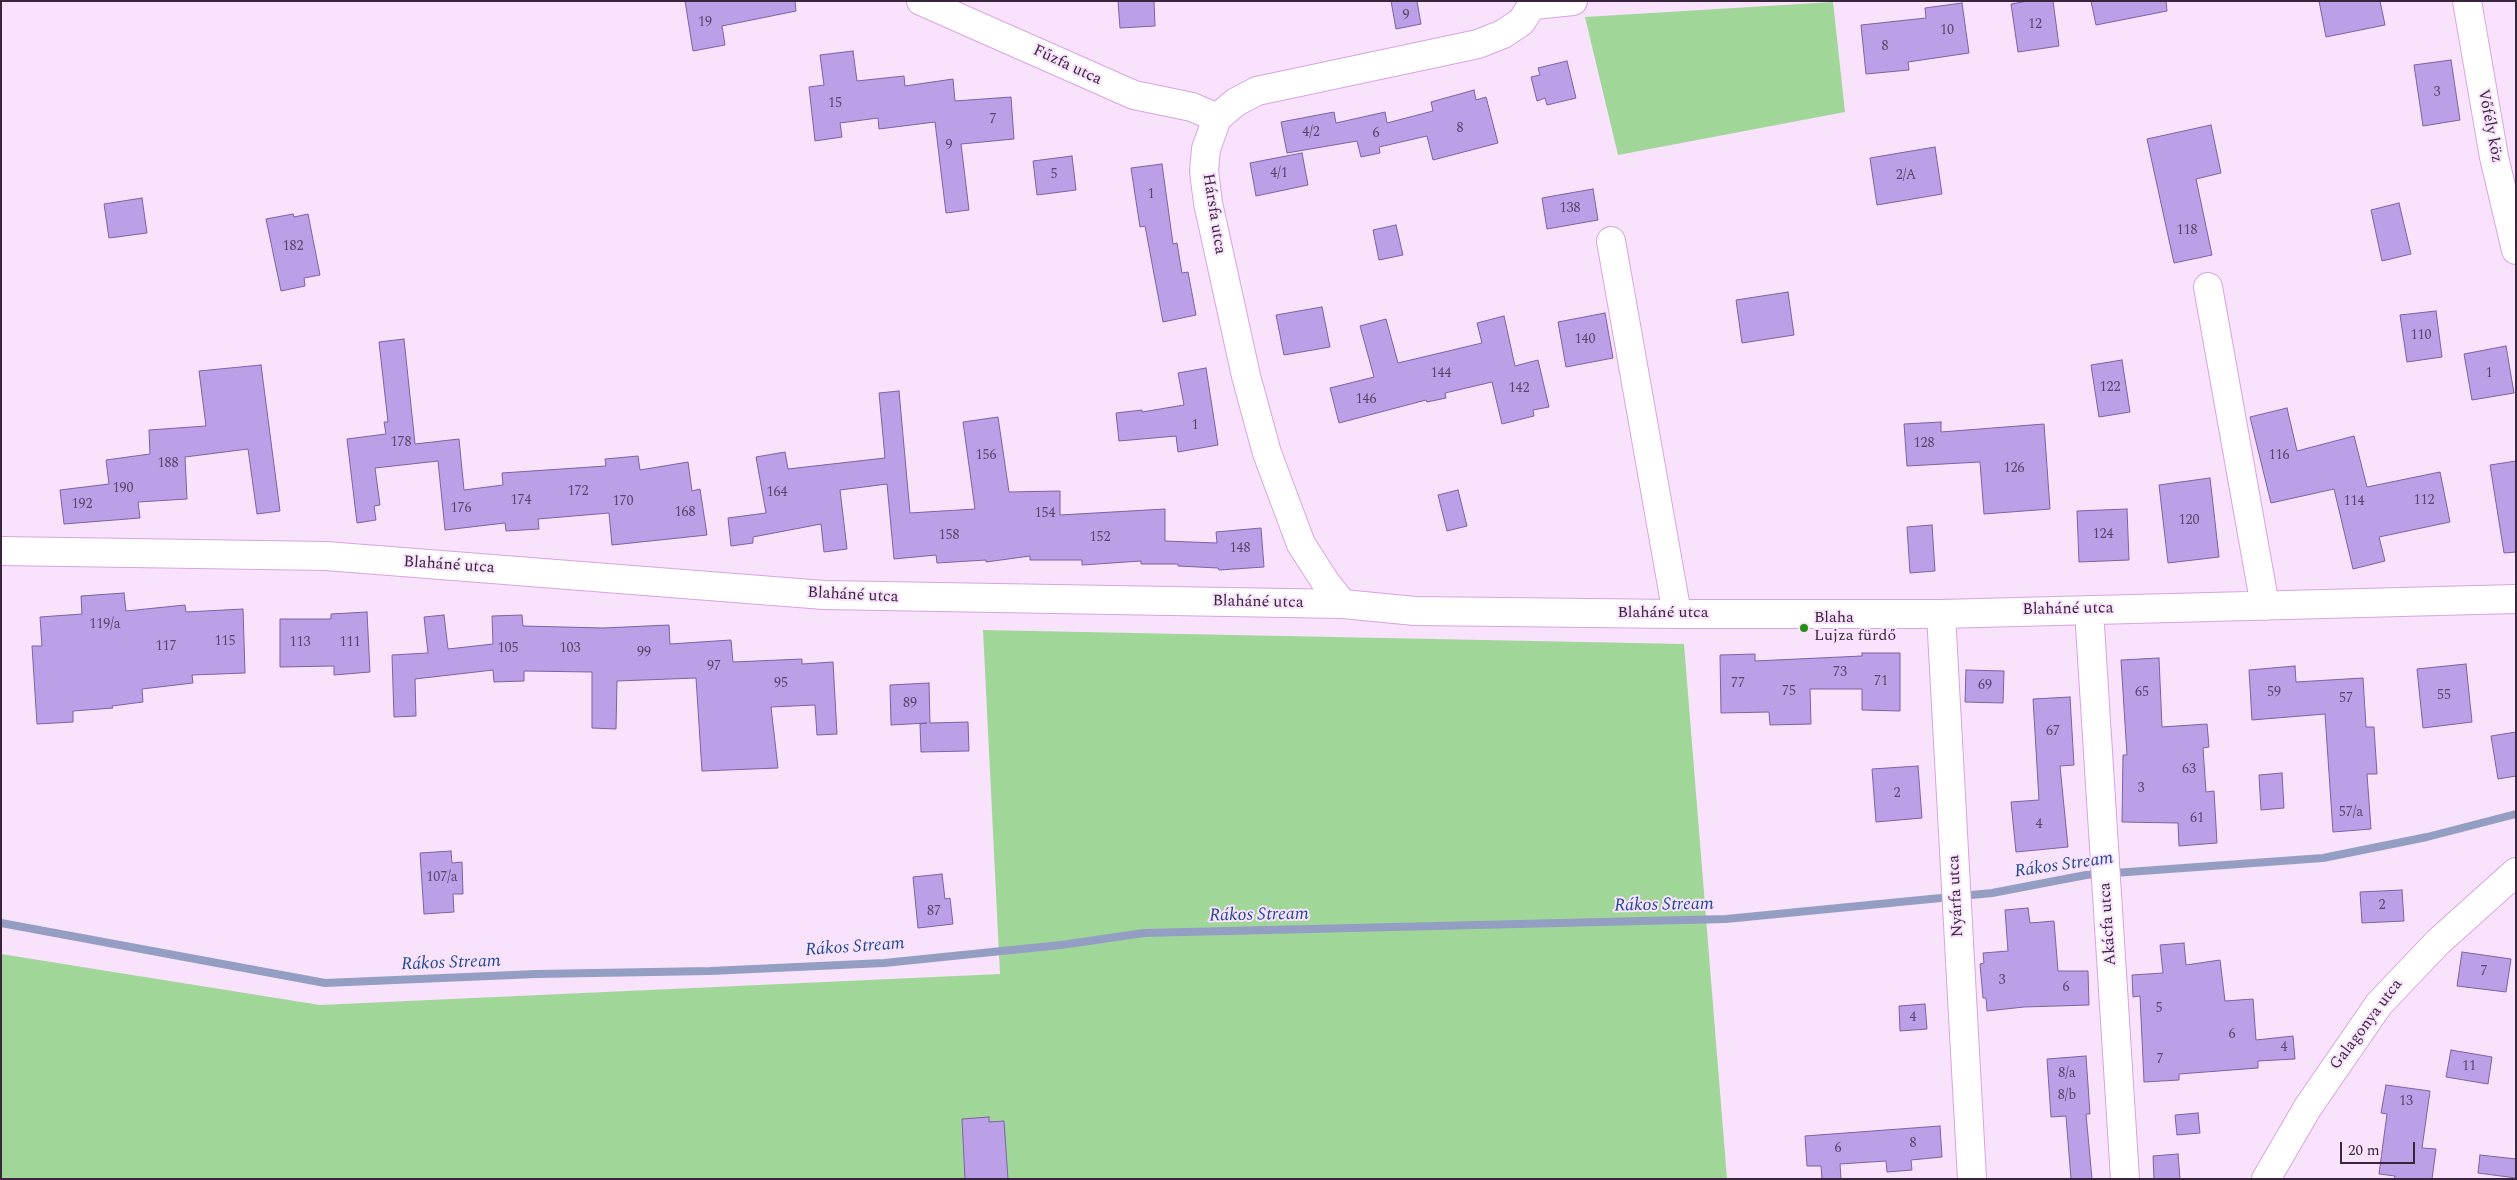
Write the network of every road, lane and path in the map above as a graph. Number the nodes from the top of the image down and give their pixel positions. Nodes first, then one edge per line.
1 (922, 1) edge
2 (1574, 1) edge
3 (2467, 1) edge
4 (1534, 3) edge
5 (1218, 118) junction
6 (1611, 241) dead end
7 (2516, 250) edge
8 (2208, 287) dead end
9 (1, 551) edge
10 (2516, 599) edge
11 (1343, 604) junction
12 (2265, 606) junction
13 (2089, 610) junction
14 (1677, 614) junction
15 (1942, 614) junction
16 (2516, 872) edge
17 (1972, 1179) edge
18 (2125, 1179) edge
19 (2266, 1179) edge

1 - 5 street, Fűzfa utca
2 - 4 street
3 - 7 street, Vőfély köz
4 - 5 street, Hársfa utca
5 - 11 street, Hársfa utca
6 - 14 street
8 - 12 street
9 - 11 street, Blaháné utca
10 - 12 street, Blaháné utca
11 - 14 street, Blaháné utca
12 - 13 street, Blaháné utca
13 - 15 street, Blaháné utca
13 - 18 street, Akácfa utca
14 - 15 street, Blaháné utca
15 - 17 street, Nyárfa utca
16 - 19 street, Galagonya utca

